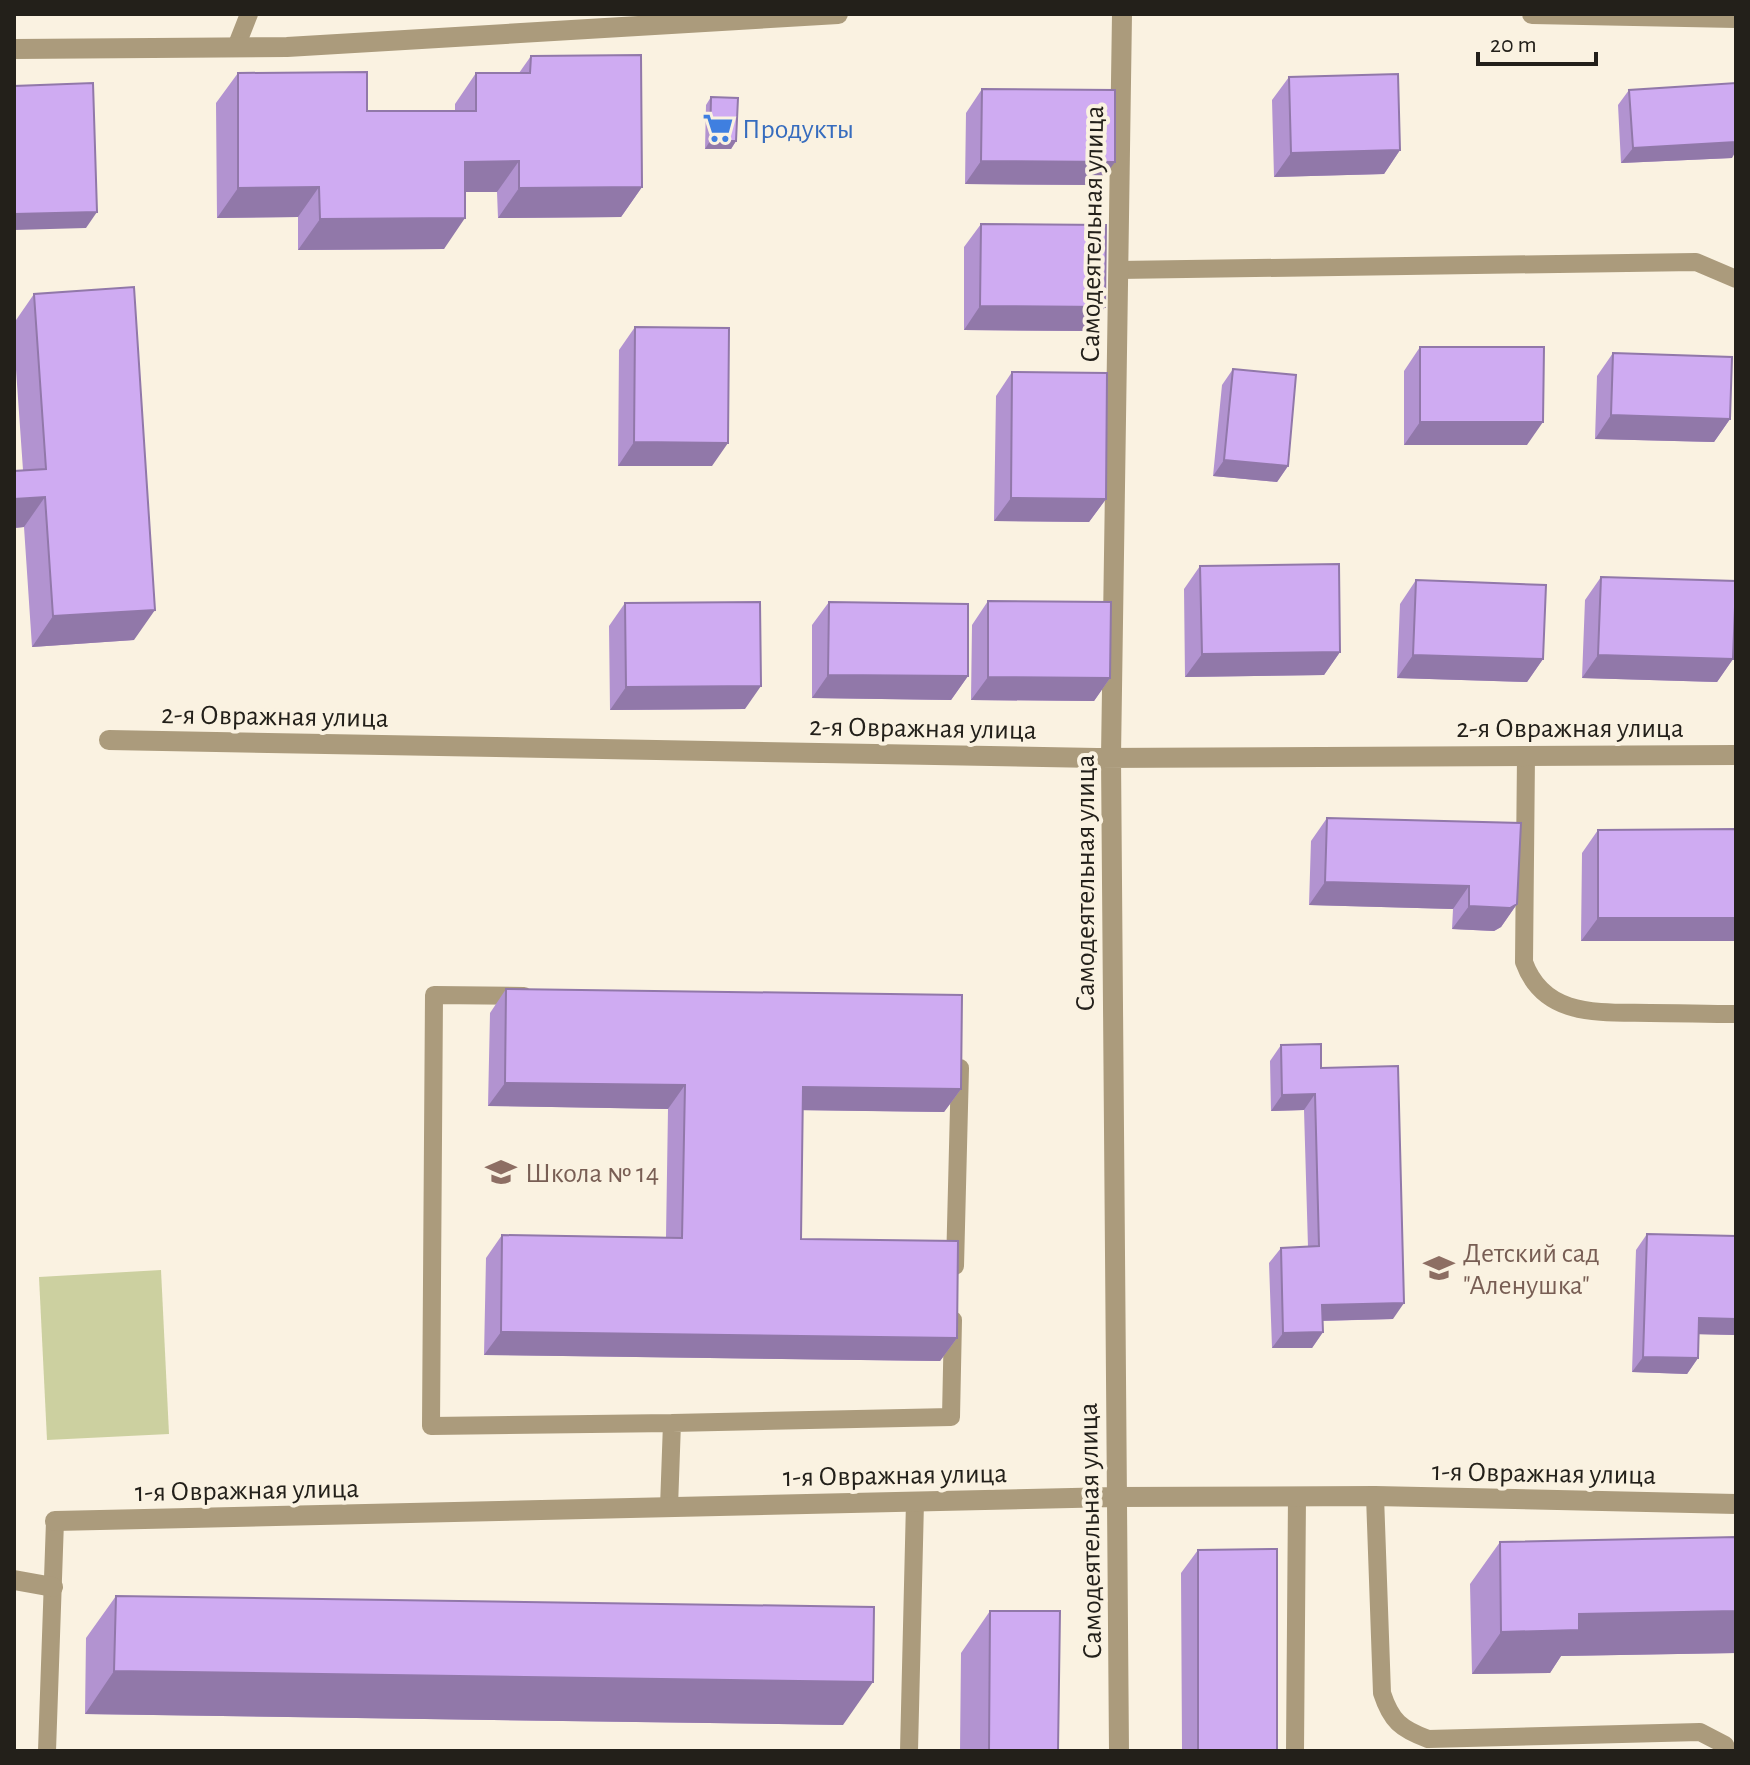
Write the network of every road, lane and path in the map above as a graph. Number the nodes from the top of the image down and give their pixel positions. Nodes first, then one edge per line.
1 (228, 14) edge
2 (838, 14) edge
3 (1122, 14) edge
4 (1532, 14) edge
5 (247, 18) edge
6 (1736, 18) edge
7 (236, 47) junction
8 (14, 49) edge
9 (1118, 270) junction
10 (1736, 279) edge
11 (109, 740) dead end
12 (1526, 755) junction
13 (1736, 755) edge
14 (1111, 757) junction
15 (542, 996) edge
16 (1736, 1014) edge
17 (961, 1047) edge
18 (955, 1278) edge
19 (954, 1309) edge
20 (672, 1423) junction
21 (1297, 1496) junction
22 (1375, 1496) junction
23 (1116, 1497) junction
24 (915, 1502) junction
25 (1736, 1504) edge
26 (669, 1507) junction
27 (55, 1521) joint
28 (14, 1580) edge
29 (53, 1587) junction
30 (47, 1751) edge
31 (909, 1751) edge
32 (1119, 1751) edge
33 (1295, 1751) edge
34 (1728, 1751) edge

1 - 5 lane
2 - 7 street
3 - 9 street, Самодеятельная улица
4 - 6 street
5 - 7 lane
7 - 8 street
9 - 10 lane
9 - 14 street, Самодеятельная улица
11 - 14 street, 2-я Овражная улица
12 - 13 street, 2-я Овражная улица
12 - 14 street, 2-я Овражная улица
12 - 16 lane
14 - 23 street, Самодеятельная улица
15 - 20 lane
17 - 18 lane
19 - 20 lane
20 - 26 lane
21 - 22 street, 1-я Овражная улица
21 - 23 street, 1-я Овражная улица
21 - 33 lane
22 - 25 street, 1-я Овражная улица
22 - 34 lane
23 - 24 street, 1-я Овражная улица
23 - 32 street, Самодеятельная улица
24 - 26 street, 1-я Овражная улица
24 - 31 lane
26 - 27 street, 1-я Овражная улица
27 - 29 lane
28 - 29 street
29 - 30 lane

